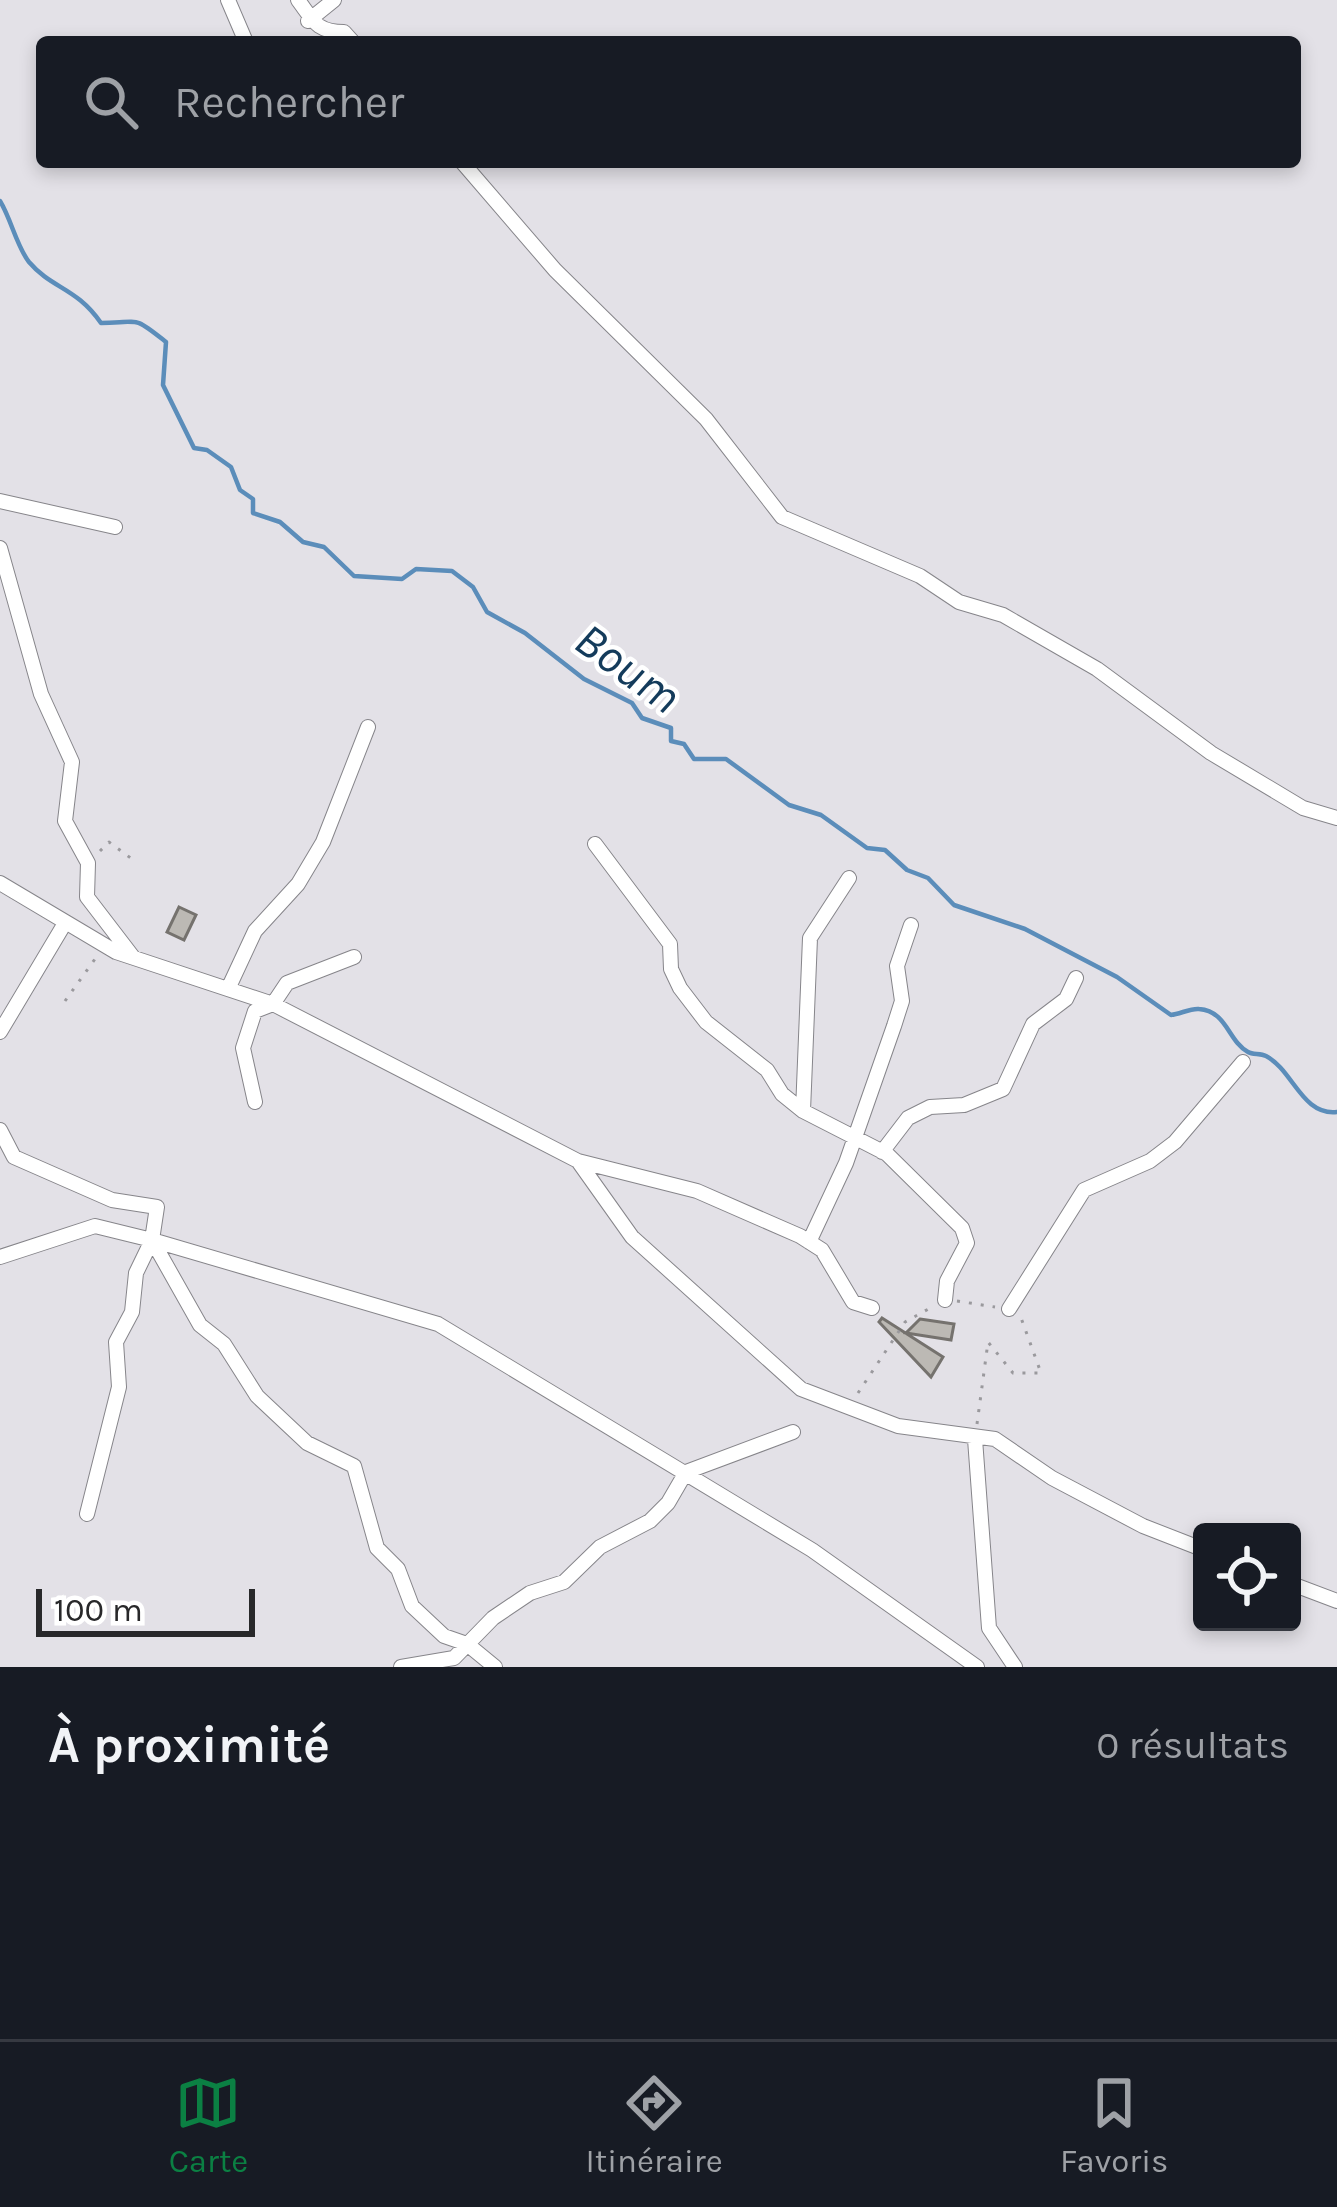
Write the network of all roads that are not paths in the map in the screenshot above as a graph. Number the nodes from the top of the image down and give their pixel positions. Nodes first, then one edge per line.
1 (228, 0) edge
2 (298, 0) edge
3 (334, 0) edge
4 (308, 21) junction
5 (243, 36) edge
6 (347, 36) edge
7 (467, 168) edge
8 (0, 501) edge
9 (115, 526) dead end
10 (0, 548) edge
11 (368, 727) dead end
12 (1337, 818) edge
13 (595, 844) dead end
14 (848, 878) dead end
15 (0, 883) edge
16 (65, 923) junction
17 (911, 925) dead end
18 (354, 957) dead end
19 (133, 958) junction
20 (1076, 978) dead end
21 (228, 989) junction
22 (273, 1004) junction
23 (0, 1032) edge
24 (1243, 1062) dead end
25 (256, 1102) dead end
26 (803, 1111) junction
27 (0, 1130) edge
28 (851, 1137) junction
29 (882, 1152) junction
30 (578, 1161) junction
31 (152, 1240) junction
32 (809, 1242) junction
33 (0, 1257) edge
34 (945, 1300) road end
35 (872, 1308) dead end
36 (1010, 1309) road end
37 (793, 1432) dead end
38 (975, 1438) junction
39 (686, 1472) junction
40 (87, 1514) dead end
41 (1193, 1545) edge
42 (1301, 1587) edge
43 (1337, 1601) edge
44 (467, 1644) junction
45 (401, 1667) edge
46 (495, 1667) edge
47 (976, 1667) edge
48 (1015, 1667) edge

1 - 5 street
2 - 4 street
3 - 4 street
4 - 6 street
7 - 12 street
8 - 9 street
10 - 19 street
11 - 21 street
13 - 26 street
14 - 26 street
15 - 16 street
16 - 19 street
16 - 23 street
17 - 28 street
18 - 22 street
19 - 21 street
20 - 29 street
21 - 22 street
22 - 25 street
22 - 30 street
24 - 36 street
26 - 28 street
27 - 31 street
28 - 29 street
28 - 32 street
29 - 34 street
30 - 32 street
30 - 38 street
31 - 33 street
31 - 39 street
31 - 40 street
31 - 44 street
32 - 35 street
37 - 39 street
38 - 41 street
38 - 48 street
39 - 44 street
39 - 47 street
42 - 43 street
44 - 45 street
44 - 46 street

